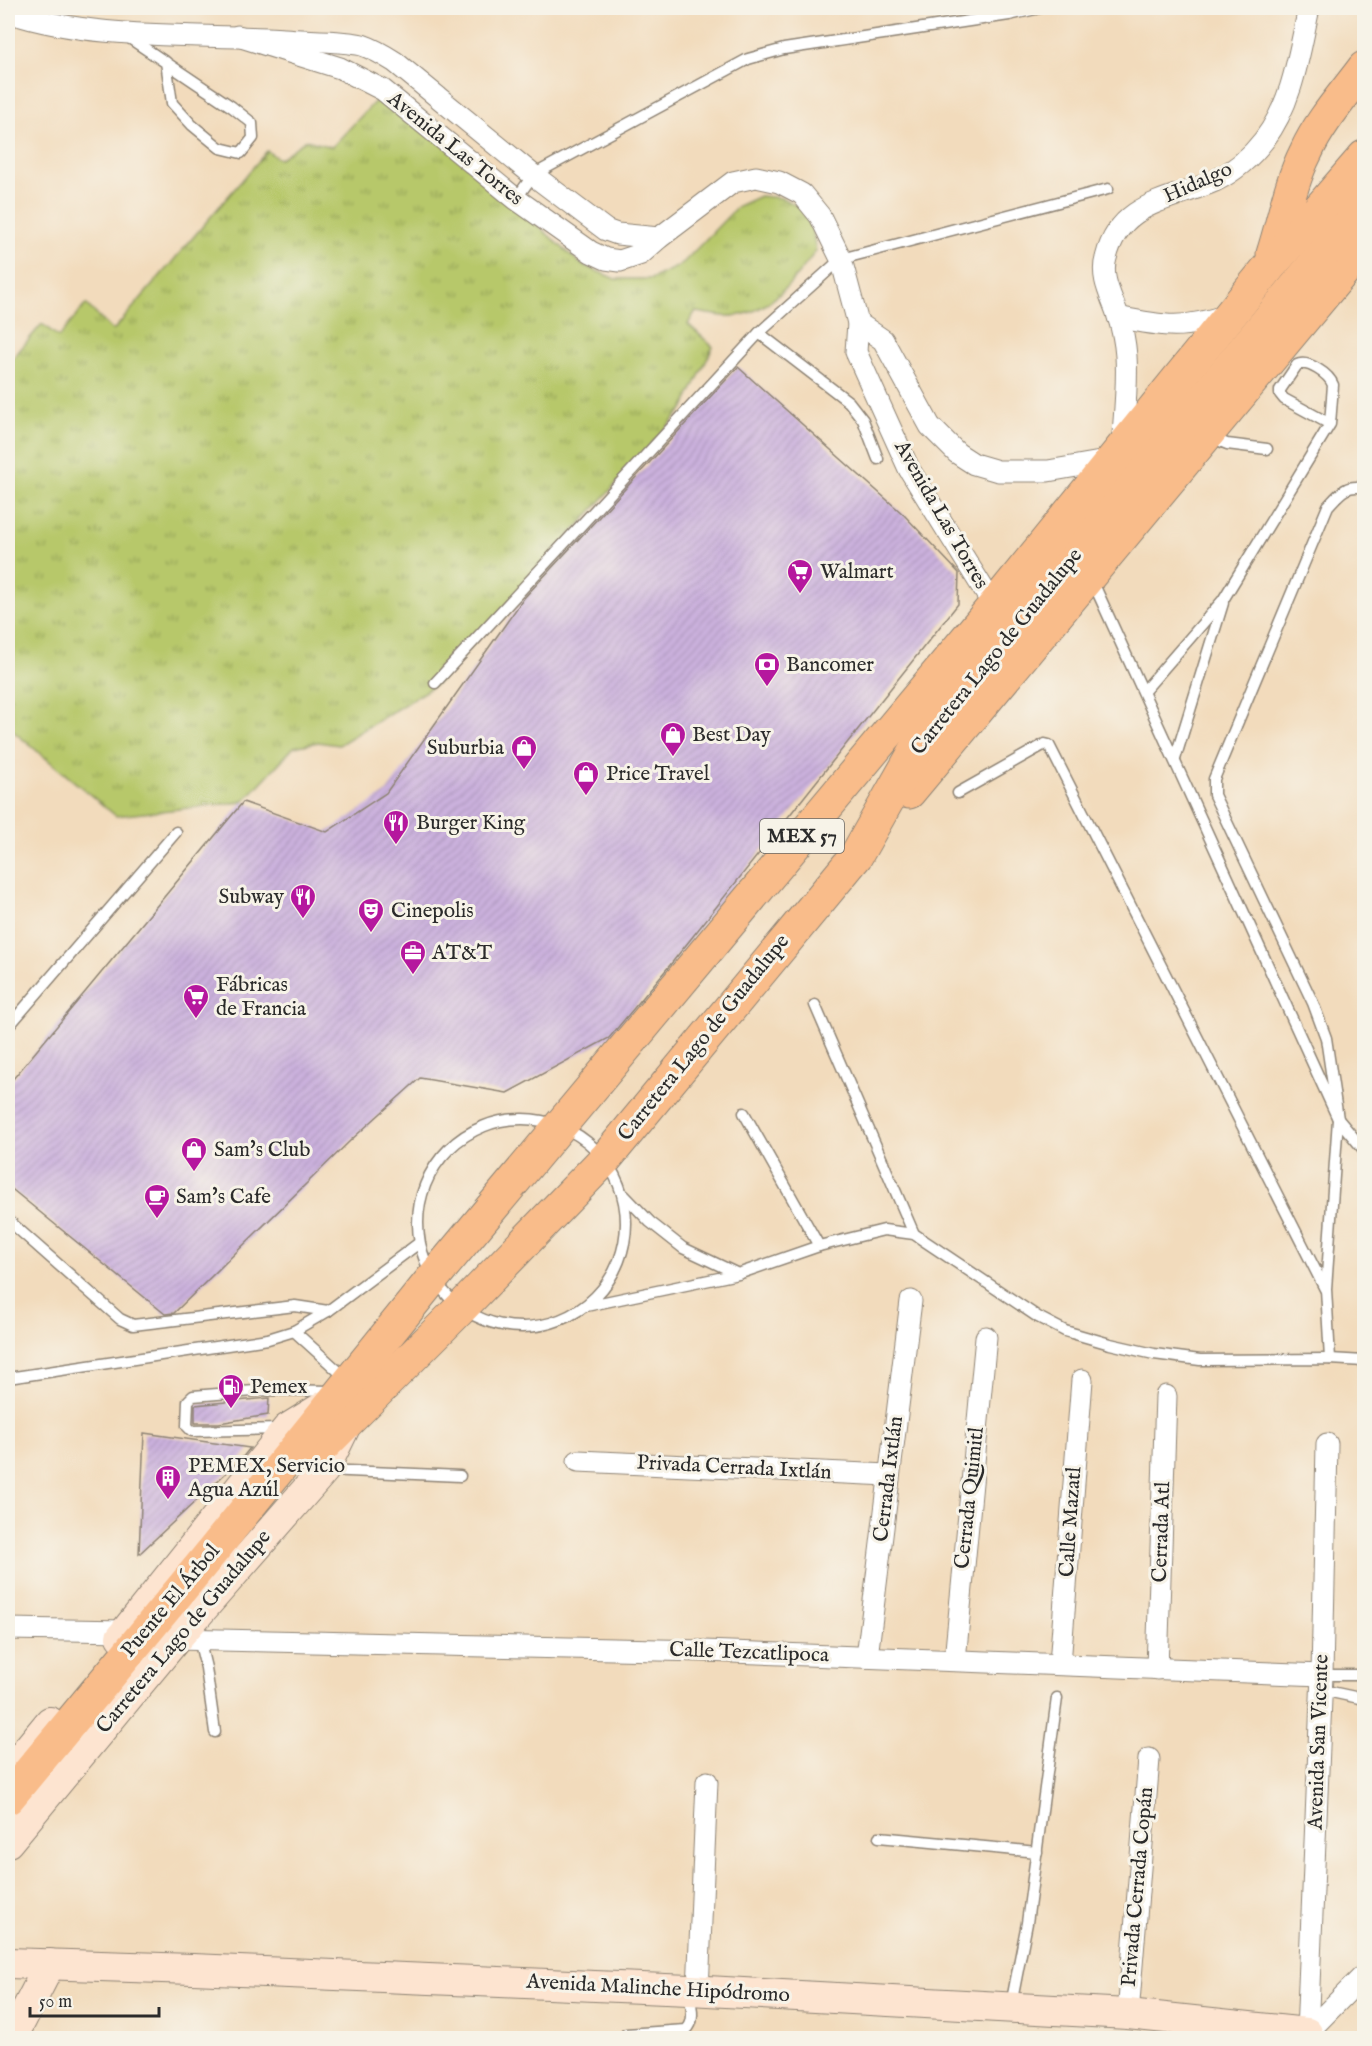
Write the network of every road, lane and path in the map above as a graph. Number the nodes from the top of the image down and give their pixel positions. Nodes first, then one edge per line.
1 (1040, 8) edge
2 (1309, 8) edge
3 (8, 12) edge
4 (121, 32) junction
5 (238, 36) junction
6 (166, 63) junction
7 (1365, 68) edge
8 (1365, 157) edge
9 (533, 175) junction
10 (1108, 189) dead end
11 (516, 199) junction
12 (1365, 204) edge
13 (659, 238) junction
14 (841, 259) junction
15 (1357, 260) edge
16 (1269, 267) junction
17 (1233, 313) junction
18 (1118, 317) junction
19 (858, 323) junction
20 (759, 333) junction
21 (1330, 424) junction
22 (1207, 435) junction
23 (1267, 450) dead end
24 (1117, 454) junction
25 (878, 459) dead end
26 (1365, 488) edge
27 (1090, 576) junction
28 (1223, 600) junction
29 (994, 606) junction
30 (435, 683) dead end
31 (1144, 691) junction
32 (1175, 759) junction
33 (958, 793) dead end
34 (176, 832) dead end
35 (856, 855) junction
36 (815, 1005) dead end
37 (8, 1027) edge
38 (744, 1113) dead end
39 (1338, 1119) junction
40 (561, 1125) junction
41 (1365, 1150) edge
42 (606, 1158) junction
43 (624, 1196) junction
44 (8, 1220) edge
45 (914, 1234) junction
46 (420, 1243) junction
47 (819, 1246) junction
48 (738, 1274) junction
49 (432, 1278) junction
50 (1326, 1289) junction
51 (911, 1301) dead end
52 (586, 1306) junction
53 (462, 1308) junction
54 (328, 1311) junction
55 (294, 1331) junction
56 (986, 1337) dead end
57 (1330, 1359) junction
58 (1365, 1361) edge
59 (8, 1378) edge
60 (1082, 1380) dead end
61 (1166, 1396) dead end
62 (342, 1398) junction
63 (286, 1429) junction
64 (1327, 1444) dead end
65 (578, 1461) dead end
66 (324, 1470) junction
67 (889, 1475) junction
68 (460, 1476) dead end
69 (230, 1539) junction
70 (8, 1629) edge
71 (126, 1631) junction
72 (188, 1639) junction
73 (867, 1657) junction
74 (955, 1660) junction
75 (1060, 1664) junction
76 (1157, 1668) junction
77 (1365, 1675) edge
78 (1322, 1682) junction
79 (1057, 1698) dead end
80 (1365, 1699) edge
81 (214, 1731) dead end
82 (1149, 1759) dead end
83 (8, 1773) edge
84 (707, 1782) dead end
85 (8, 1798) edge
86 (8, 1835) edge
87 (879, 1837) dead end
88 (1037, 1852) junction
89 (8, 1963) edge
90 (50, 1964) junction
91 (1365, 1975) edge
92 (694, 1990) junction
93 (1011, 2008) junction
94 (1128, 2014) junction
95 (626, 2034) dead end
96 (1305, 2036) edge
97 (12, 2038) edge

1 - 9 lane
2 - 18 street, Hidalgo
3 - 4 street, Avenida Las Torres
4 - 5 street, Avenida Las Torres
4 - 6 lane
5 - 9 street, Avenida Las Torres
5 - 11 street, Avenida Las Torres
6 - 6 lane
7 - 16 main road
8 - 16 main road, Carretera Lago de Guadalupe
9 - 11 lane
9 - 13 street, Avenida Las Torres
10 - 14 lane
11 - 13 street, Avenida Las Torres
12 - 35 main road, Carretera Lago de Guadalupe / MEX 57
13 - 14 street, Avenida Las Torres
14 - 19 street, Avenida Las Torres
14 - 20 lane
15 - 22 main road
16 - 17 main road, Carretera Lago de Guadalupe / MEX 57
17 - 18 street
17 - 24 main road, Carretera Lago de Guadalupe / MEX 57
18 - 24 street, Hidalgo
19 - 24 street, Avenida Las Torres
19 - 29 street, Avenida Las Torres
20 - 25 lane
20 - 30 lane
21 - 21 lane
21 - 28 lane
22 - 23 lane
22 - 27 main road
24 - 29 main road, Carretera Lago de Guadalupe / MEX 57
26 - 39 lane
27 - 31 lane
27 - 35 main road
28 - 31 lane
28 - 32 lane
29 - 40 main road, Carretera Lago de Guadalupe / MEX 57
31 - 32 lane
32 - 39 lane
33 - 50 lane
34 - 37 lane
35 - 42 main road, Carretera Lago de Guadalupe / MEX 57
36 - 45 lane
38 - 47 lane
39 - 41 lane
39 - 50 lane
40 - 42 lane
40 - 46 lane
40 - 49 main road, Carretera Lago de Guadalupe / MEX 57
42 - 43 lane
42 - 53 main road, Carretera Lago de Guadalupe / MEX 57
43 - 48 lane
43 - 52 lane
44 - 54 lane
45 - 47 lane
45 - 57 lane
46 - 49 lane
46 - 54 lane
47 - 48 lane
48 - 52 lane
49 - 53 lane
49 - 62 main road, Carretera Lago de Guadalupe / MEX 57
50 - 57 lane
51 - 67 street, Cerrada Ixtlán
52 - 53 lane
53 - 62 main road, Carretera Lago de Guadalupe / MEX 57
54 - 55 lane
55 - 59 lane
55 - 62 lane
56 - 74 street, Cerrada Quimitl
57 - 58 lane
60 - 75 street, Calle Mazatl
61 - 76 street, Cerrada Atl
62 - 63 street, Carretera Lago de Guadalupe / MEX 57
62 - 63 lane
62 - 66 street, Carretera Lago de Guadalupe / MEX 57
62 - 69 main road, Puente El Árbol
63 - 71 street, Carretera Lago de Guadalupe / MEX 57
64 - 78 street, Avenida San Vicente
65 - 67 street, Privada Cerrada Ixtlán
66 - 68 lane
66 - 72 street, Carretera Lago de Guadalupe / MEX 57
67 - 73 street, Cerrada Ixtlán
69 - 85 main road, Puente El Árbol
69 - 86 main road, Puente El Árbol
70 - 71 street
71 - 83 street, Carretera Lago de Guadalupe / MEX 57
72 - 73 street, Calle Tezcatlipoca
72 - 81 lane
72 - 86 street, Carretera Lago de Guadalupe / MEX 57
73 - 74 street, Calle Tezcatlipoca
74 - 75 street, Calle Tezcatlipoca
75 - 76 street, Calle Tezcatlipoca
76 - 78 street, Calle Tezcatlipoca
77 - 78 lane
78 - 80 lane
78 - 96 street, Avenida San Vicente
79 - 88 lane
82 - 94 street, Privada Cerrada Copán
84 - 92 street
87 - 88 lane
88 - 93 lane
89 - 90 street, Avenida Malinche Hipódromo
90 - 92 street, Avenida Malinche Hipódromo
90 - 97 street
91 - 96 street
92 - 93 street, Avenida Malinche Hipódromo
92 - 95 lane
93 - 94 street, Avenida Malinche Hipódromo
94 - 96 street, Avenida Malinche Hipódromo

